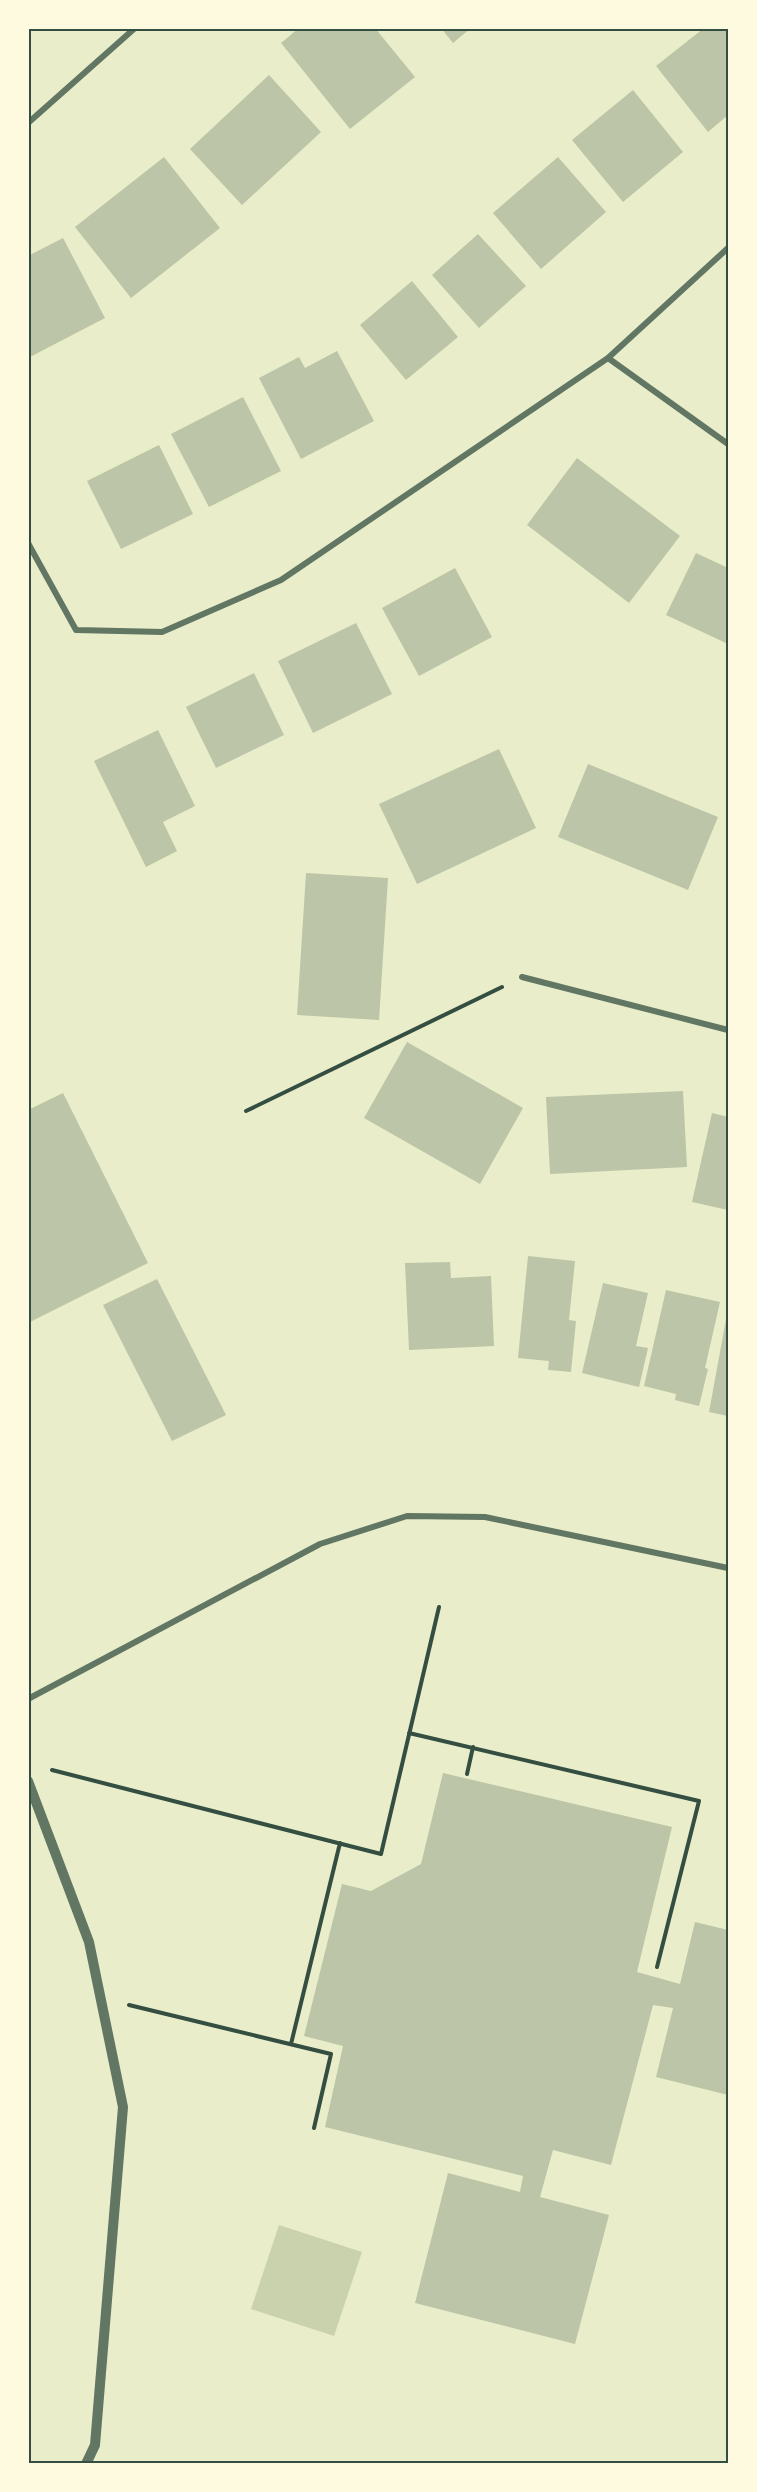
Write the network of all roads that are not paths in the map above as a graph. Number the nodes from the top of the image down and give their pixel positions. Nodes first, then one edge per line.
1 (135, 28) edge
2 (28, 123) edge
3 (729, 248) edge
4 (608, 358) junction
5 (729, 444) edge
6 (28, 543) edge
7 (522, 977) road end
8 (729, 1030) edge
9 (729, 1568) edge
10 (28, 1699) edge
11 (28, 1781) edge
12 (86, 2463) edge

1 - 2 street
3 - 4 street
4 - 5 street
4 - 6 street
7 - 8 street
9 - 10 street
11 - 12 street

